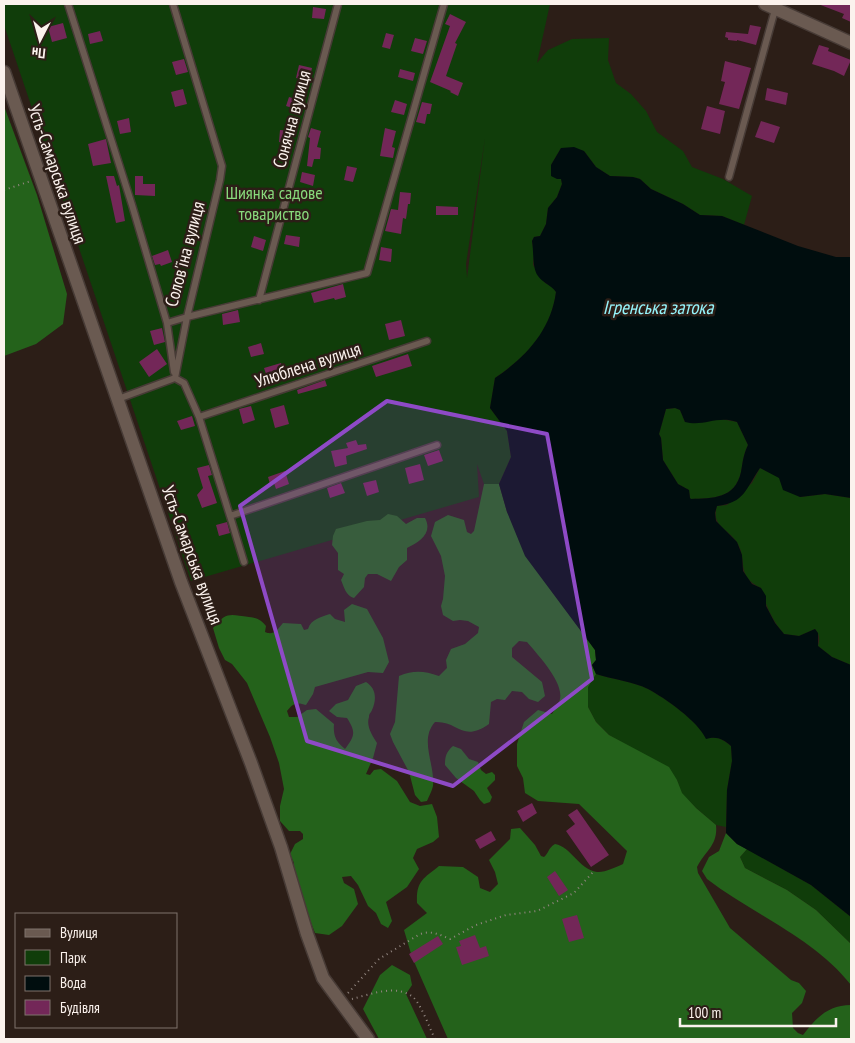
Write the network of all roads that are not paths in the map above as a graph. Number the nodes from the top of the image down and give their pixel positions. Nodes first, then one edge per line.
1 (68, 4) edge
2 (173, 4) edge
3 (338, 4) edge
4 (444, 4) edge
5 (772, 6) edge
6 (851, 43) edge
7 (4, 72) edge
8 (729, 176) dead end
9 (259, 300) junction
10 (187, 317) junction
11 (168, 323) junction
12 (427, 341) dead end
13 (175, 378) junction
14 (118, 399) junction
15 (199, 417) junction
16 (438, 444) dead end
17 (230, 516) junction
18 (244, 562) dead end
19 (368, 1039) edge

1 - 11 lane, Солов'їна вулиця
2 - 10 lane, Солов'їна вулиця
3 - 9 lane, Сонячна вулиця
4 - 9 lane
5 - 6 street
5 - 8 lane
7 - 14 street, Усть-Самарська вулиця
9 - 10 lane
10 - 11 lane, Солов'їна вулиця
10 - 13 lane
11 - 13 lane
12 - 15 lane, Улюблена вулиця
13 - 14 lane
13 - 15 lane
14 - 19 street, Усть-Самарська вулиця
15 - 17 lane
16 - 17 lane
17 - 18 lane

